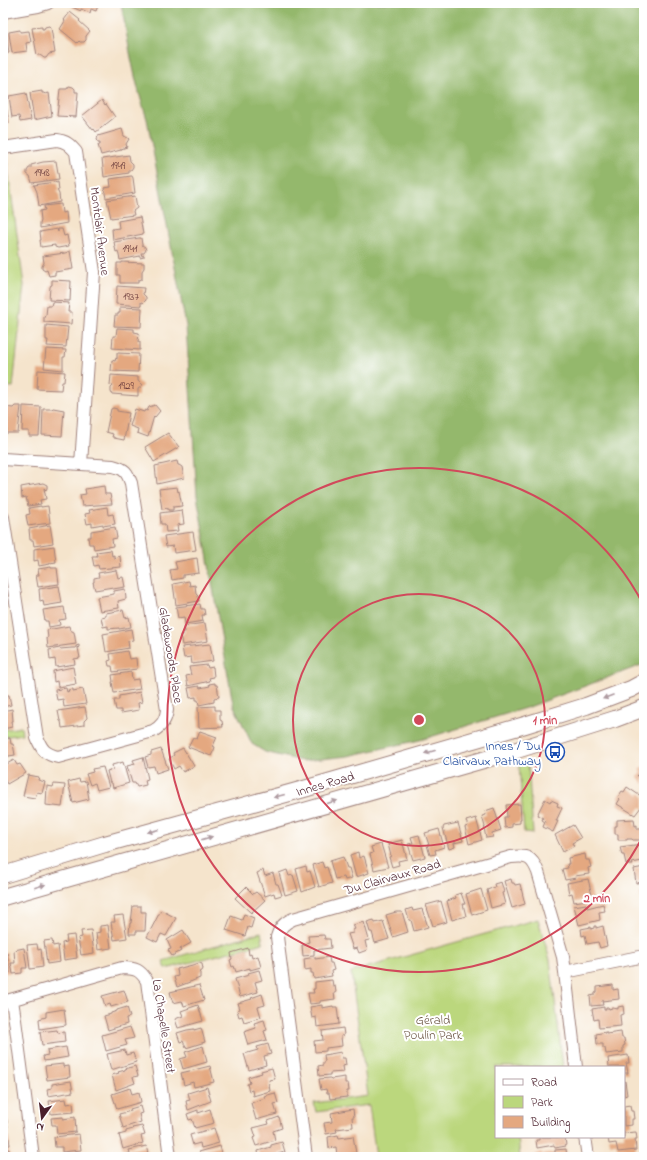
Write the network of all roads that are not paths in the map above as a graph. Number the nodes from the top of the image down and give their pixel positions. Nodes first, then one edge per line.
1 (48, 3) edge
2 (3, 12) edge
3 (3, 148) edge
4 (3, 459) edge
5 (81, 464) junction
6 (3, 517) edge
7 (644, 682) edge
8 (644, 708) edge
9 (3, 875) edge
10 (3, 897) edge
11 (644, 956) edge
12 (566, 972) junction
13 (7, 1001) edge
14 (576, 1066) edge
15 (585, 1138) edge
16 (33, 1157) edge
17 (170, 1157) edge
18 (306, 1157) edge
19 (588, 1157) edge

1 - 2 street
3 - 5 street, Montclair Avenue
4 - 5 street, Gladewoods Place
5 - 6 street, Gladewoods Place
7 -> 9 main road, Innes Road
10 -> 8 main road, Innes Road
11 - 12 street
12 - 14 street, Du Clairvaux Road
12 - 18 street, Du Clairvaux Road
13 - 16 street
13 - 17 street, La Chapelle Street
15 - 19 street

